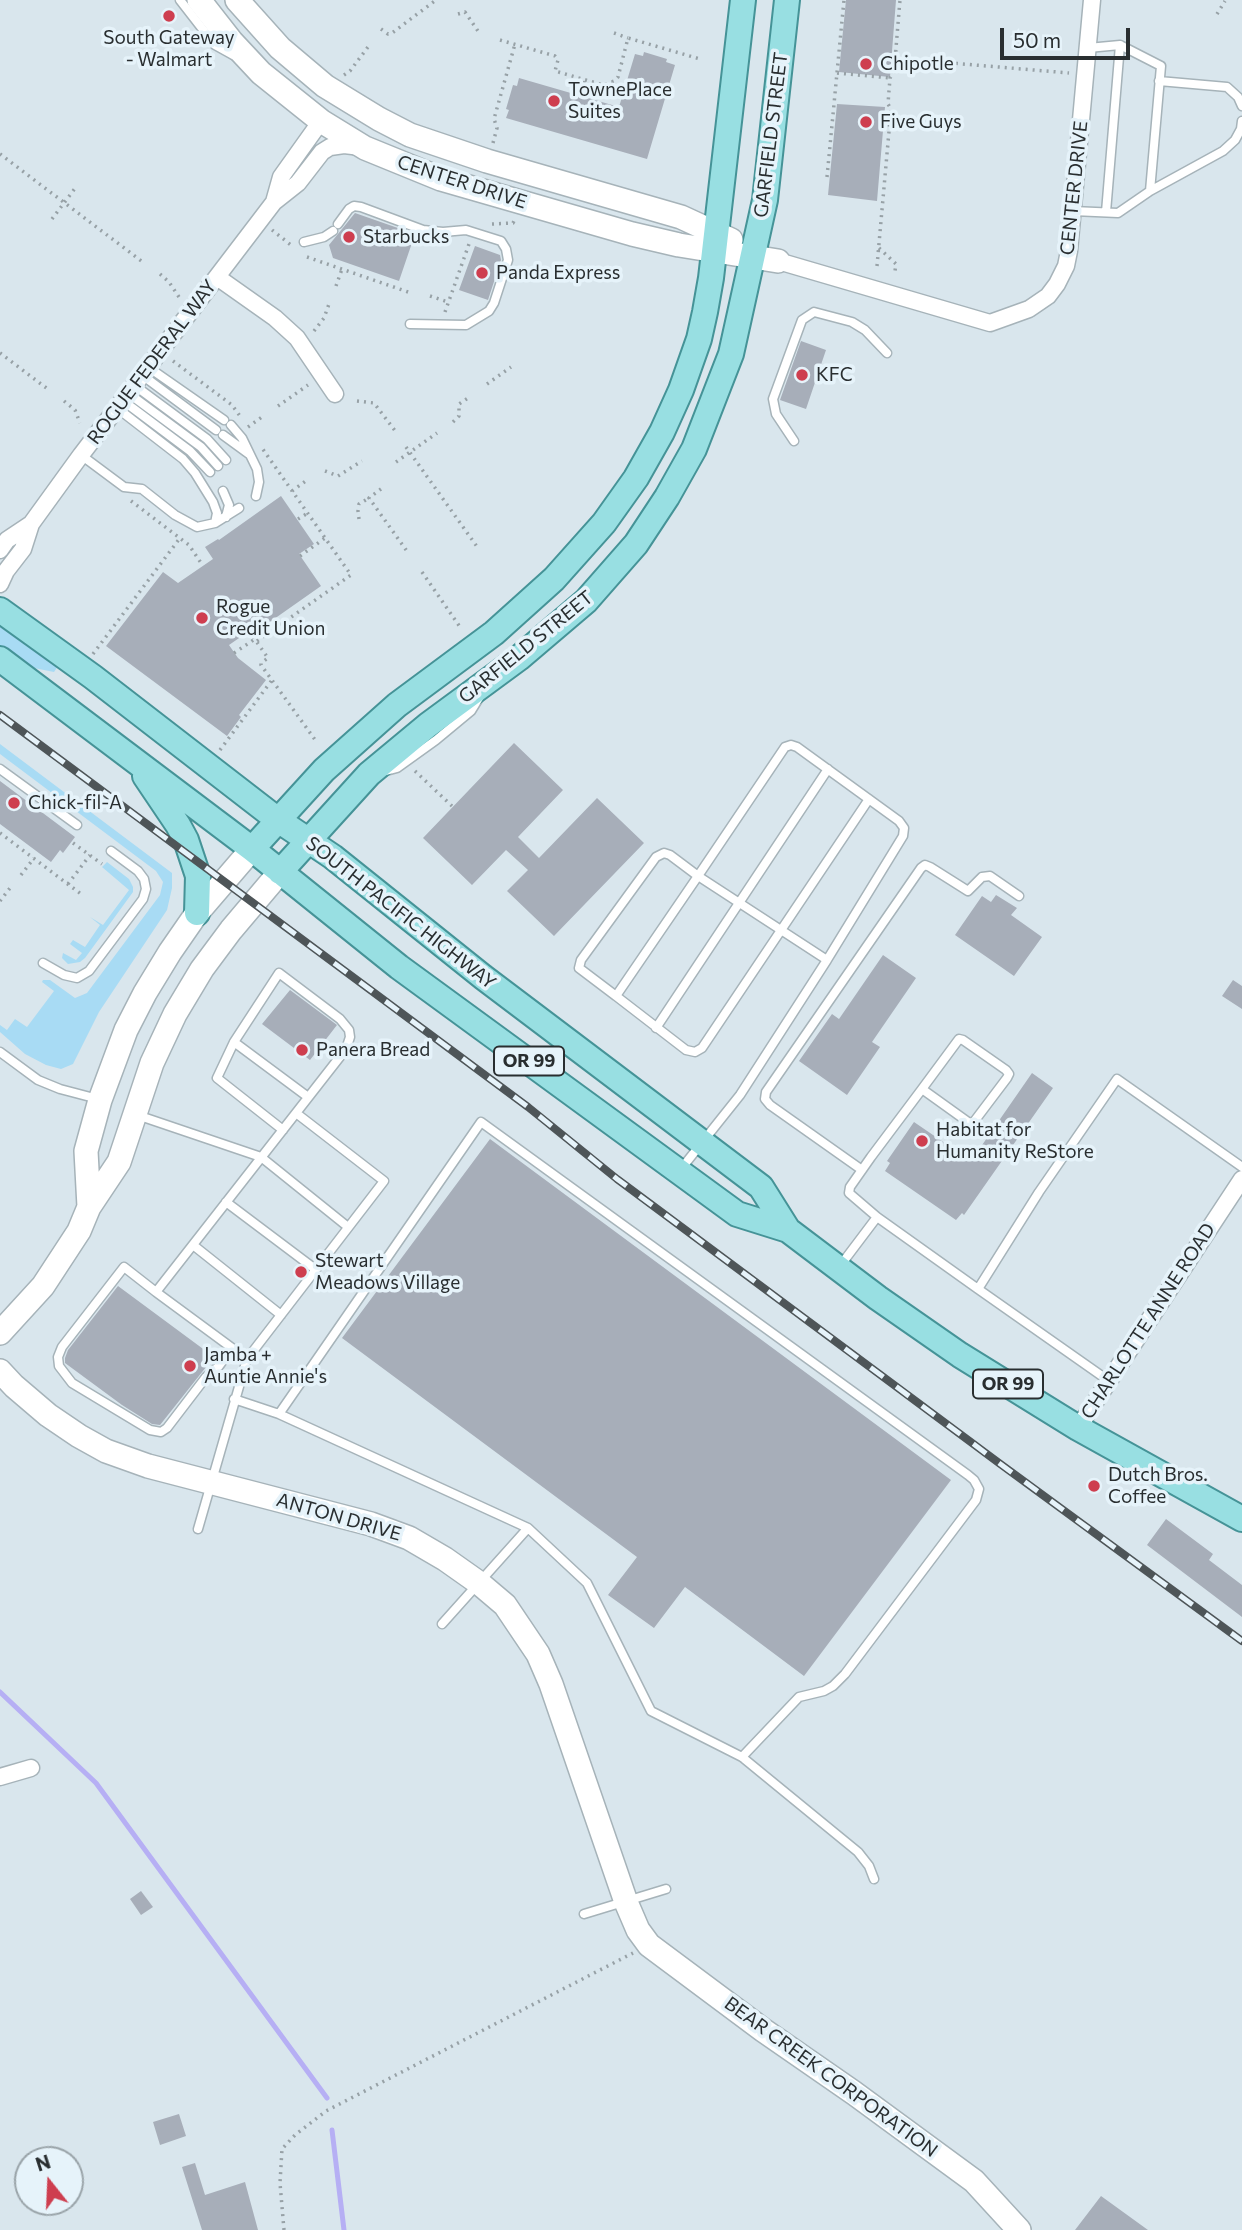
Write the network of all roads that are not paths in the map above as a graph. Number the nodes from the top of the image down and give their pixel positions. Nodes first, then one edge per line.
1 (180, 0) edge
2 (237, 0) edge
3 (743, 0) edge
4 (787, 0) edge
5 (1092, 0) edge
6 (202, 4) edge
7 (1120, 45) junction
8 (1088, 48) junction
9 (261, 73) junction
10 (1159, 81) junction
11 (350, 103) junction
12 (1242, 106) edge
13 (321, 121) junction
14 (1242, 121) edge
15 (365, 148) junction
16 (489, 153) junction
17 (1150, 191) junction
18 (274, 202) junction
19 (1073, 211) junction
20 (1106, 212) junction
21 (304, 242) dead end
22 (715, 242) junction
23 (754, 254) junction
24 (778, 261) joint
25 (218, 276) junction
26 (410, 324) dead end
27 (887, 352) dead end
28 (132, 388) junction
29 (335, 394) dead end
30 (794, 441) dead end
31 (81, 455) junction
32 (251, 455) junction
33 (226, 460) dead end
34 (214, 469) dead end
35 (223, 491) dead end
36 (256, 496) dead end
37 (239, 508) dead end
38 (226, 517) junction
39 (215, 523) junction
40 (31, 524) junction
41 (0, 550) edge
42 (0, 585) edge
43 (8, 616) edge
44 (0, 659) edge
45 (132, 758) junction
46 (0, 769) edge
47 (828, 769) junction
48 (869, 799) junction
49 (278, 820) junction
50 (77, 825) dead end
51 (309, 839) junction
52 (253, 849) junction
53 (111, 851) dead end
54 (280, 872) junction
55 (698, 876) junction
56 (1019, 896) dead end
57 (739, 902) junction
58 (197, 913) junction
59 (782, 930) junction
60 (827, 960) junction
61 (43, 963) dead end
62 (616, 996) junction
63 (656, 1028) junction
64 (234, 1042) junction
65 (0, 1052) edge
66 (922, 1089) junction
67 (308, 1097) junction
68 (100, 1100) junction
69 (296, 1113) junction
70 (135, 1114) junction
71 (283, 1130) junction
72 (703, 1142) junction
73 (261, 1157) junction
74 (1242, 1167) edge
75 (862, 1170) junction
76 (680, 1172) junction
77 (1242, 1179) edge
78 (226, 1202) junction
79 (89, 1207) junction
80 (877, 1217) junction
81 (348, 1227) junction
82 (788, 1230) junction
83 (193, 1245) junction
84 (838, 1268) junction
85 (315, 1269) junction
86 (978, 1289) junction
87 (156, 1292) junction
88 (281, 1315) junction
89 (0, 1333) edge
90 (232, 1348) junction
91 (247, 1359) junction
92 (0, 1371) edge
93 (1109, 1381) junction
94 (234, 1399) junction
95 (279, 1415) junction
96 (1078, 1427) junction
97 (212, 1482) junction
98 (1242, 1518) edge
99 (528, 1528) junction
100 (198, 1529) dead end
101 (479, 1583) junction
102 (442, 1625) dead end
103 (742, 1757) junction
104 (31, 1768) dead end
105 (0, 1777) edge
106 (874, 1879) dead end
107 (666, 1889) dead end
108 (626, 1902) junction
109 (584, 1914) dead end
110 (643, 1937) joint
111 (1019, 2230) edge

1 - 9 lane
2 - 11 main road, CENTER DRIVE
3 - 22 main road, GARFIELD STREET
4 - 23 main road, GARFIELD STREET
5 - 8 street, CENTER DRIVE
6 - 9 main road, CENTER DRIVE
6 - 11 main road
7 - 8 lane
7 - 10 lane
7 - 20 lane
8 - 19 street, CENTER DRIVE
9 - 13 main road, CENTER DRIVE
10 - 12 lane
10 - 17 lane
11 - 16 main road, CENTER DRIVE
13 - 15 main road, CENTER DRIVE
13 - 16 main road
13 - 18 street, ROGUE FEDERAL WAY
14 - 17 lane
15 - 18 street, ROGUE FEDERAL WAY
15 - 22 main road, CENTER DRIVE
16 - 22 main road, CENTER DRIVE
17 - 20 lane
18 - 25 street, ROGUE FEDERAL WAY
19 - 20 lane
19 - 24 street, CENTER DRIVE
21 - 26 lane
22 - 23 main road, CENTER DRIVE
22 - 49 main road, GARFIELD STREET
23 - 24 main road, CENTER DRIVE
23 - 51 main road, GARFIELD STREET
25 - 28 street, ROGUE FEDERAL WAY
25 - 29 street
27 - 30 lane
28 - 31 street, ROGUE FEDERAL WAY
28 - 32 lane
28 - 32 lane
28 - 33 lane
28 - 34 lane
28 - 39 lane
31 - 39 lane
31 - 40 street, ROGUE FEDERAL WAY
32 - 36 lane
35 - 38 lane
37 - 38 lane
38 - 39 lane
40 - 41 street, ROGUE FEDERAL WAY
40 - 42 street, ROGUE FEDERAL WAY
42 - 43 street, ROGUE FEDERAL WAY
43 - 49 main road, SOUTH PACIFIC HIGHWAY / OR 99
44 - 45 main road, SOUTH PACIFIC HIGHWAY / OR 99
45 - 52 main road, SOUTH PACIFIC HIGHWAY / OR 99
45 - 58 main road
46 - 50 lane
47 - 48 lane
47 - 55 lane
47 - 57 lane
48 - 59 lane
48 - 60 lane
49 - 51 main road, SOUTH PACIFIC HIGHWAY / OR 99
49 - 52 main road, GARFIELD STREET
51 - 54 main road, GARFIELD STREET
51 - 72 main road, SOUTH PACIFIC HIGHWAY / OR 99
52 - 54 main road, SOUTH PACIFIC HIGHWAY / OR 99
52 - 58 main road, GARFIELD STREET
53 - 61 lane
54 - 70 main road, GARFIELD STREET
54 - 76 main road, SOUTH PACIFIC HIGHWAY / OR 99
55 - 57 lane
55 - 62 lane
55 - 62 lane
56 - 75 lane
57 - 59 lane
57 - 63 lane
58 - 68 main road, GARFIELD STREET
59 - 60 lane
59 - 63 lane
60 - 72 lane
62 - 63 lane
64 - 67 lane
64 - 67 lane
64 - 71 lane
65 - 68 lane
66 - 66 lane
66 - 75 lane
67 - 69 lane
68 - 79 main road, GARFIELD STREET
69 - 71 lane
69 - 81 lane
70 - 73 lane
70 - 79 main road, GARFIELD STREET
71 - 73 lane
72 - 76 lane
72 - 82 main road, SOUTH PACIFIC HIGHWAY / OR 99
73 - 78 lane
73 - 81 lane
74 - 86 lane
75 - 80 lane
76 - 82 main road, SOUTH PACIFIC HIGHWAY / OR 99
77 - 93 street, CHARLOTTE ANNE ROAD
78 - 83 lane
78 - 85 lane
79 - 89 main road, GARFIELD STREET
80 - 84 lane
80 - 86 lane
81 - 85 lane
82 - 84 main road, SOUTH PACIFIC HIGHWAY / OR 99
83 - 87 lane
83 - 88 lane
84 - 96 main road, SOUTH PACIFIC HIGHWAY / OR 99
85 - 88 lane
86 - 93 lane
87 - 90 lane
87 - 90 lane
88 - 91 lane
90 - 91 lane
91 - 94 lane
92 - 97 main road, ANTON DRIVE
93 - 96 street, CHARLOTTE ANNE ROAD
94 - 95 lane
94 - 97 lane
95 - 99 lane
95 - 103 lane
96 - 98 main road, SOUTH PACIFIC HIGHWAY / OR 99
97 - 100 lane
97 - 101 main road, ANTON DRIVE
99 - 101 lane
99 - 103 lane
101 - 102 lane
101 - 108 main road, ANTON DRIVE
103 - 106 lane
104 - 105 street
107 - 108 lane
108 - 109 lane
108 - 110 main road, ANTON DRIVE
110 - 111 main road, BEAR CREEK CORPORATION

